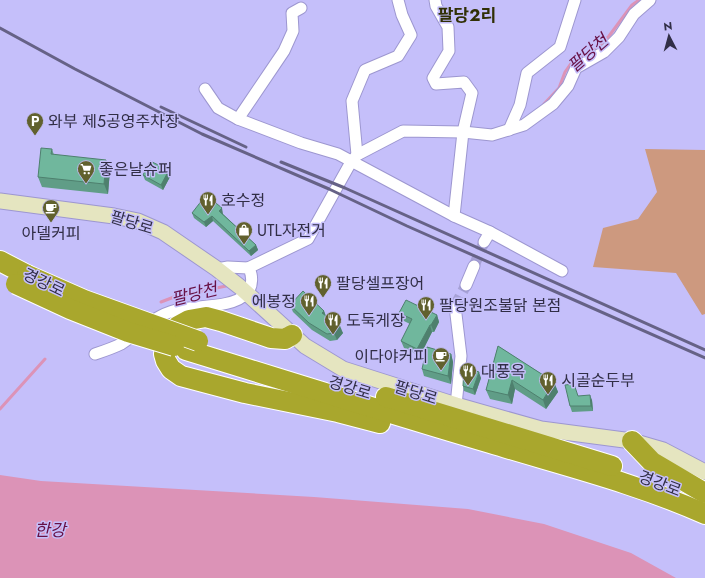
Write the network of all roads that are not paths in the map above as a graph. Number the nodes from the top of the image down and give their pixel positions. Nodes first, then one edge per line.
1 (398, 0) edge
2 (435, 0) edge
3 (575, 0) edge
4 (650, 0) edge
5 (301, 8) dead end
6 (205, 88) dead end
7 (238, 119) junction
8 (509, 130) junction
9 (463, 132) junction
10 (354, 158) junction
11 (0, 201) edge
12 (454, 216) junction
13 (490, 232) junction
14 (484, 242) tunnel mouth
15 (0, 261) edge
16 (474, 266) tunnel mouth
17 (248, 268) junction
18 (562, 271) dead end
19 (221, 272) junction
20 (14, 278) edge
21 (466, 285) tunnel mouth
22 (243, 290) junction
23 (456, 306) tunnel mouth
24 (292, 335) junction
25 (192, 345) junction
26 (95, 354) dead end
27 (456, 405) junction
28 (632, 440) junction
29 (489, 443) junction
30 (705, 472) edge
31 (705, 493) edge
32 (705, 501) edge
33 (705, 514) edge

1 - 10 street
2 - 9 street
3 - 8 street
4 - 8 street
5 - 7 street
6 - 7 street
7 - 10 street
8 - 9 street
9 - 10 street
9 - 12 street
10 - 12 street
10 - 17 street
11 - 19 street, 팔당로
12 - 13 street
13 - 14 street
13 - 18 street
15 - 20 highway, 경강로
16 - 21 street
17 - 19 street
17 - 22 street
19 - 22 street, 팔당로
20 - 25 highway, 경강로, bridge
22 - 24 street, 팔당로
22 - 26 street
23 - 27 street
24 - 27 street, 팔당로
24 - 29 highway
25 - 29 highway, 경강로
25 - 32 highway, 경강로
27 - 28 street, 팔당로
28 - 30 street, 팔당로
28 - 31 highway
29 - 33 highway, 경강로

